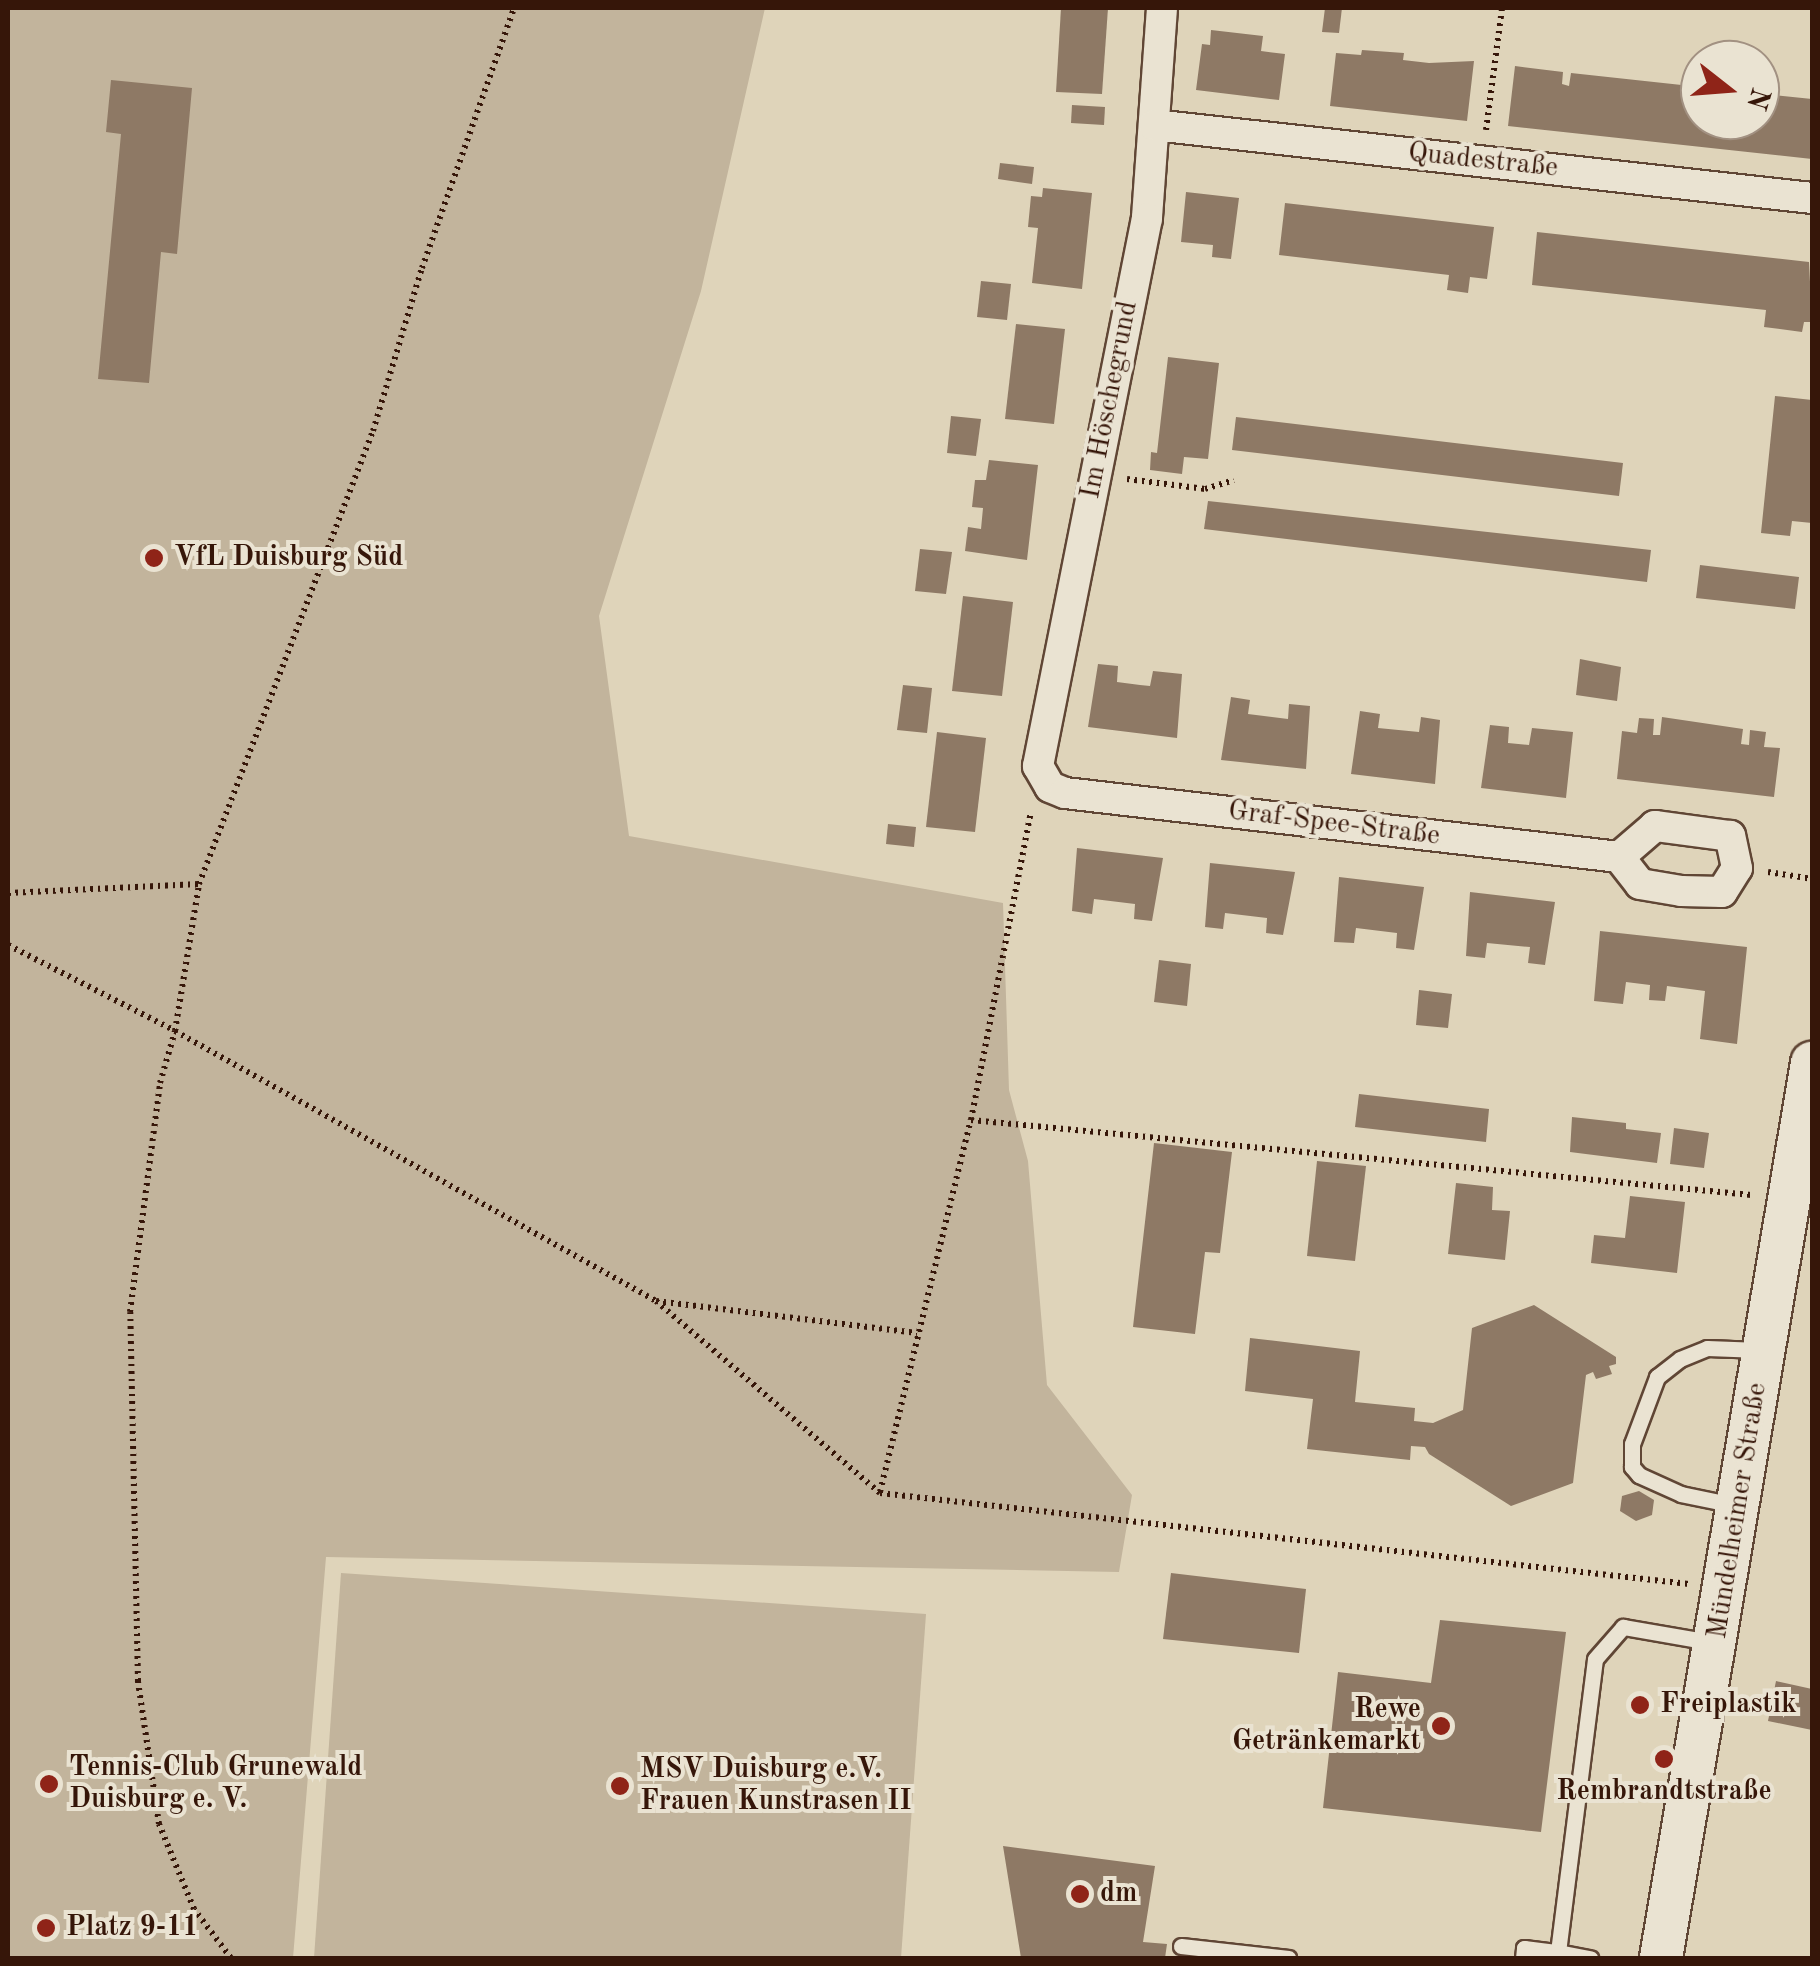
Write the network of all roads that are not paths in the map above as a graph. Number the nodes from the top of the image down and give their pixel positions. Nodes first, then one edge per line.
1 (1162, 8) edge
2 (1154, 125) junction
3 (1812, 198) edge
4 (1050, 787) joint
5 (1619, 857) junction
6 (1812, 1063) edge
7 (1764, 1350) junction
8 (1738, 1506) junction
9 (1716, 1644) junction
10 (1181, 1946) dead end
11 (1558, 1952) junction
12 (1288, 1958) edge
13 (1523, 1958) edge
14 (1590, 1958) edge
15 (1661, 1958) edge

1 - 2 street, Im Höschegrund
2 - 3 street, Quadestraße
2 - 4 street, Im Höschegrund
4 - 5 street, Graf-Spee-Straße
5 - 5 street
6 - 7 main road, Mündelheimer Straße
7 - 8 main road, Mündelheimer Straße
7 - 8 lane
8 - 9 main road, Mündelheimer Straße
9 - 11 lane
9 - 15 main road, Mündelheimer Straße
10 - 12 lane
11 - 13 lane
11 - 14 lane

